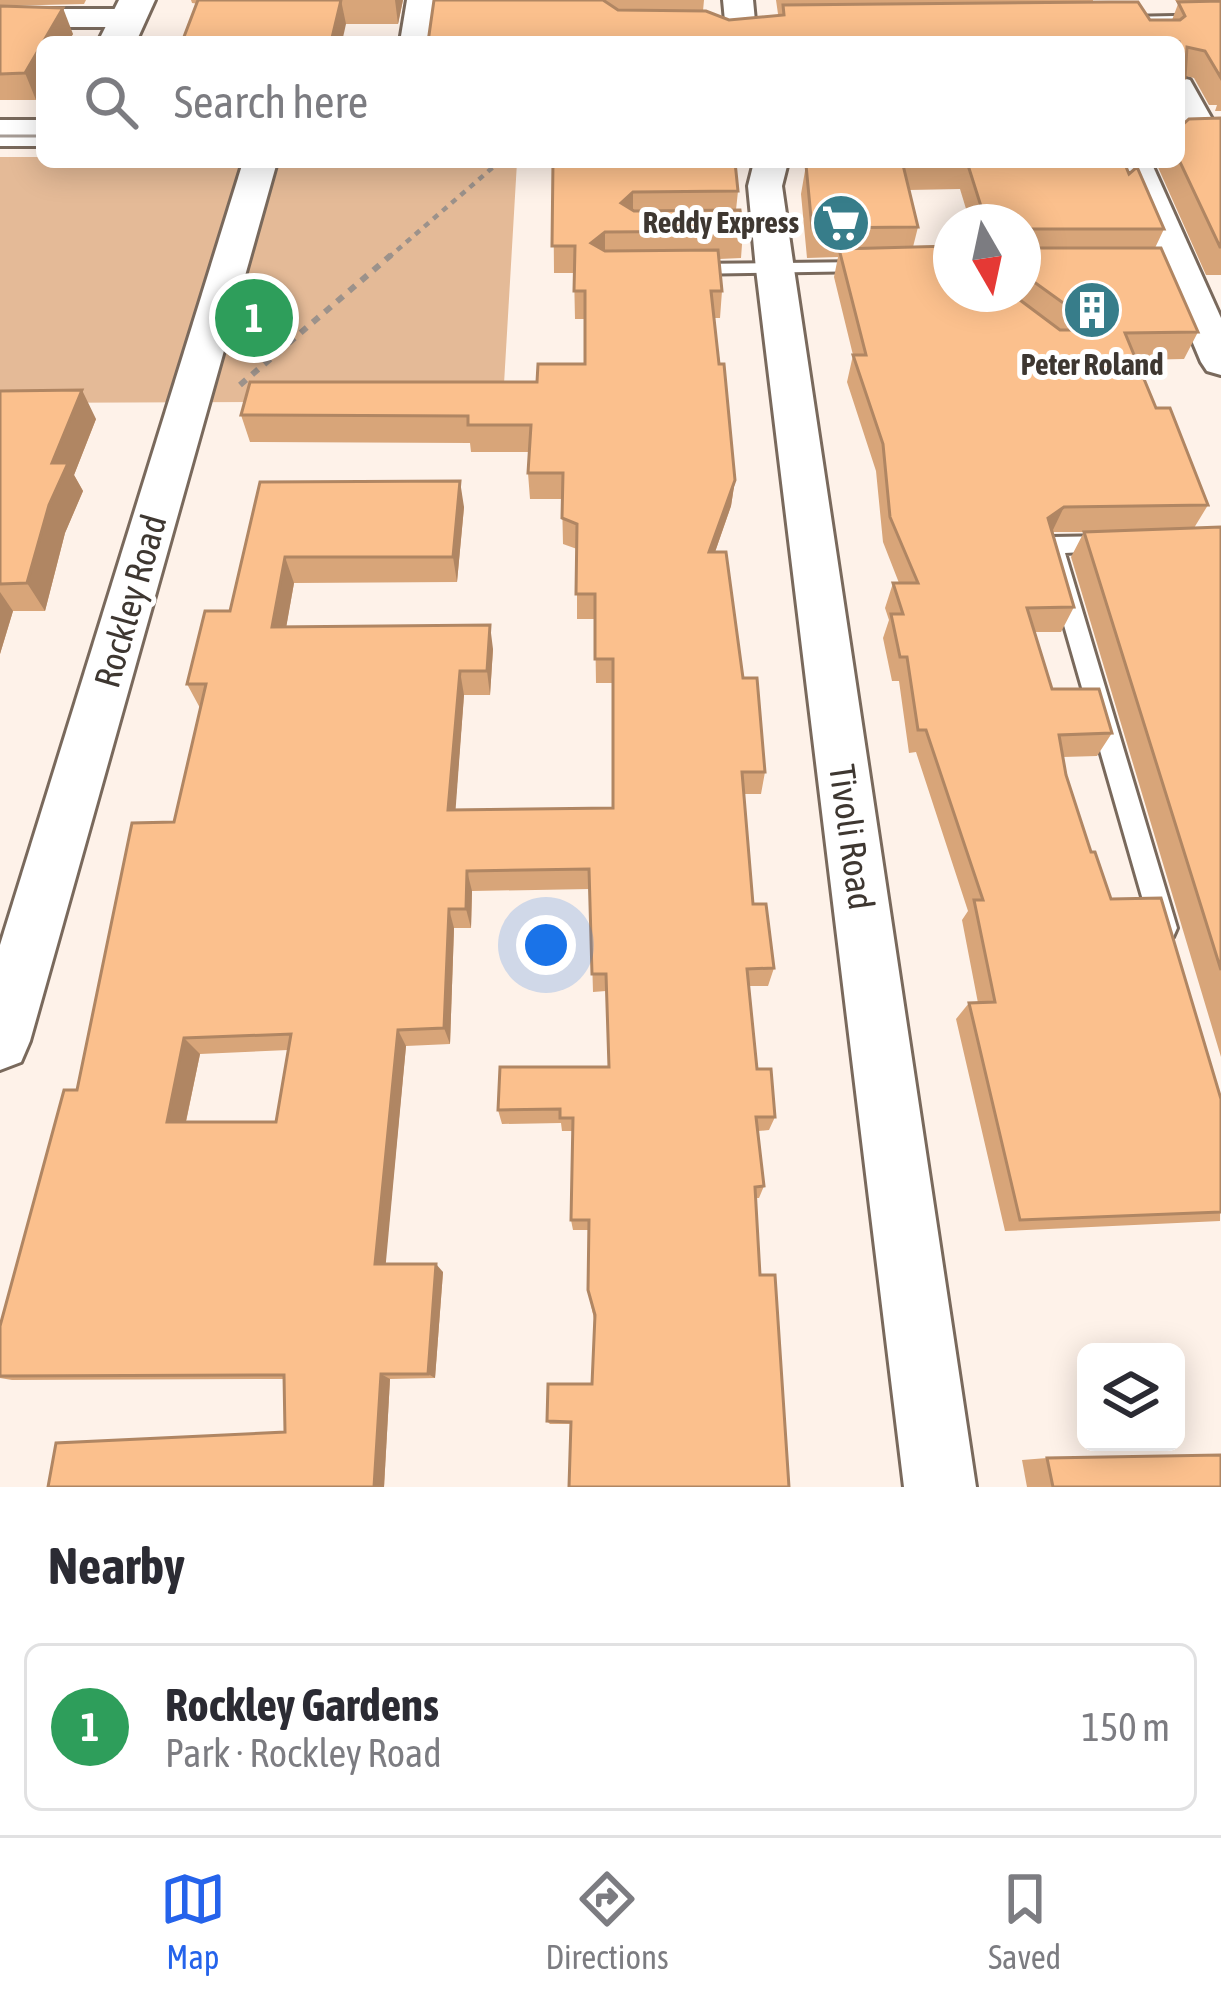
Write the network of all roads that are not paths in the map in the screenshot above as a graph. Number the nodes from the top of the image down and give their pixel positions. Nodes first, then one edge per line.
1 (422, 0) edge
2 (0, 18) edge
3 (1221, 19) edge
4 (127, 20) edge
5 (1144, 21) edge
6 (1101, 22) edge
7 (416, 36) edge
8 (1185, 99) edge
9 (1200, 128) edge
10 (0, 133) edge
11 (36, 133) edge
12 (258, 168) edge
13 (1136, 168) edge
14 (763, 206) edge
15 (877, 267) edge
16 (668, 268) edge
17 (1221, 362) edge
18 (1137, 544) edge
19 (1169, 944) edge
20 (0, 1041) edge
21 (940, 1487) edge

1 - 7 street
2 - 4 street
3 - 5 lane
5 - 6 lane
8 - 9 street
10 - 11 main road
12 - 20 street, Rockley Road
13 - 17 street
14 - 15 lane
14 - 16 lane
14 - 21 street, Tivoli Road
18 - 19 lane

